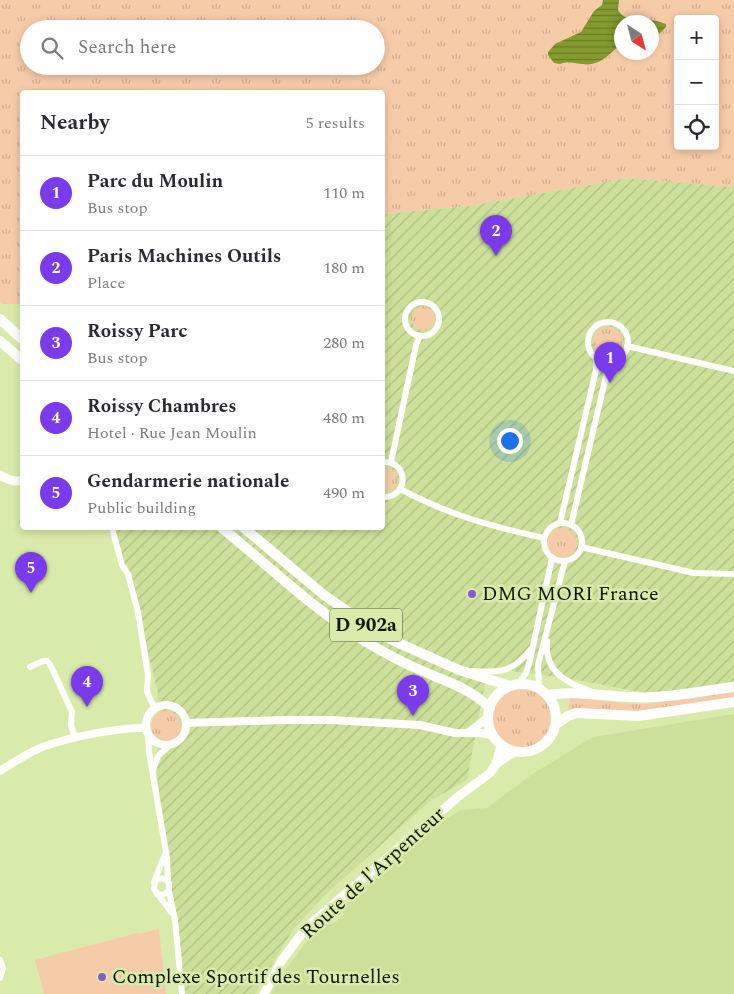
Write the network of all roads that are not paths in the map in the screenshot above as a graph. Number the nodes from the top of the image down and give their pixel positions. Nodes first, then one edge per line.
1 (0, 320) edge
2 (420, 336) junction
3 (20, 337) edge
4 (0, 341) edge
5 (627, 346) junction
6 (20, 358) edge
7 (596, 358) junction
8 (613, 361) junction
9 (734, 371) edge
10 (385, 462) edge
11 (390, 462) junction
12 (0, 475) edge
13 (20, 481) edge
14 (400, 489) junction
15 (385, 496) edge
16 (560, 523) junction
17 (571, 525) junction
18 (113, 530) edge
19 (224, 530) edge
20 (246, 530) edge
21 (544, 538) junction
22 (581, 548) junction
23 (552, 558) junction
24 (565, 561) junction
25 (734, 574) edge
26 (548, 625) junction
27 (532, 648) junction
28 (30, 667) dead end
29 (459, 670) junction
30 (514, 685) junction
31 (734, 686) edge
32 (543, 691) junction
33 (596, 693) junction
34 (734, 702) edge
35 (154, 708) junction
36 (488, 713) junction
37 (186, 723) junction
38 (556, 724) junction
39 (147, 731) junction
40 (468, 733) junction
41 (492, 735) junction
42 (75, 738) junction
43 (170, 745) junction
44 (501, 746) junction
45 (514, 752) junction
46 (496, 764) junction
47 (0, 771) edge
48 (153, 771) junction
49 (165, 853) junction
50 (168, 882) junction
51 (154, 883) junction
52 (169, 891) junction
53 (157, 894) junction
54 (173, 914) junction
55 (0, 960) edge
56 (0, 978) edge
57 (182, 994) edge
58 (264, 994) edge

1 - 3 main road
2 - 2 street
2 - 11 street
4 - 6 main road
5 - 7 street
5 - 8 street
5 - 9 street
7 - 8 street
7 - 16 street
8 - 17 street
10 - 11 street
11 - 14 street
12 - 13 main road
14 - 15 street
14 - 21 street
16 - 17 street
16 - 21 street
17 - 22 street
18 - 35 street
19 - 36 main road, D 902a
20 - 29 main road, D 902a
21 - 23 street
22 - 24 street
22 - 25 street
23 - 24 street
23 - 27 street
24 - 26 street
26 - 32 street
26 - 33 street
27 - 29 street
27 - 30 street
28 - 42 street
29 - 30 main road, D 902a
30 - 32 main road
30 - 36 main road
31 - 33 main road
32 - 33 main road
32 - 38 main road
34 - 38 main road
35 - 37 street
35 - 39 street
36 - 40 street
36 - 41 main road
37 - 40 street
37 - 43 street
38 - 45 main road
39 - 42 street
39 - 43 street
39 - 48 street
40 - 41 street
41 - 44 main road
42 - 47 street
43 - 48 street
44 - 45 main road
44 - 46 main road, Route de l'Arpenteur
45 - 46 main road, Route de l'Arpenteur
46 - 58 main road, Route de l'Arpenteur
48 - 49 street
49 - 50 street
49 - 51 street
50 - 51 street
50 - 52 street
51 - 53 street
52 - 53 street
52 - 54 street
53 - 54 street
54 - 57 street
55 - 56 street

